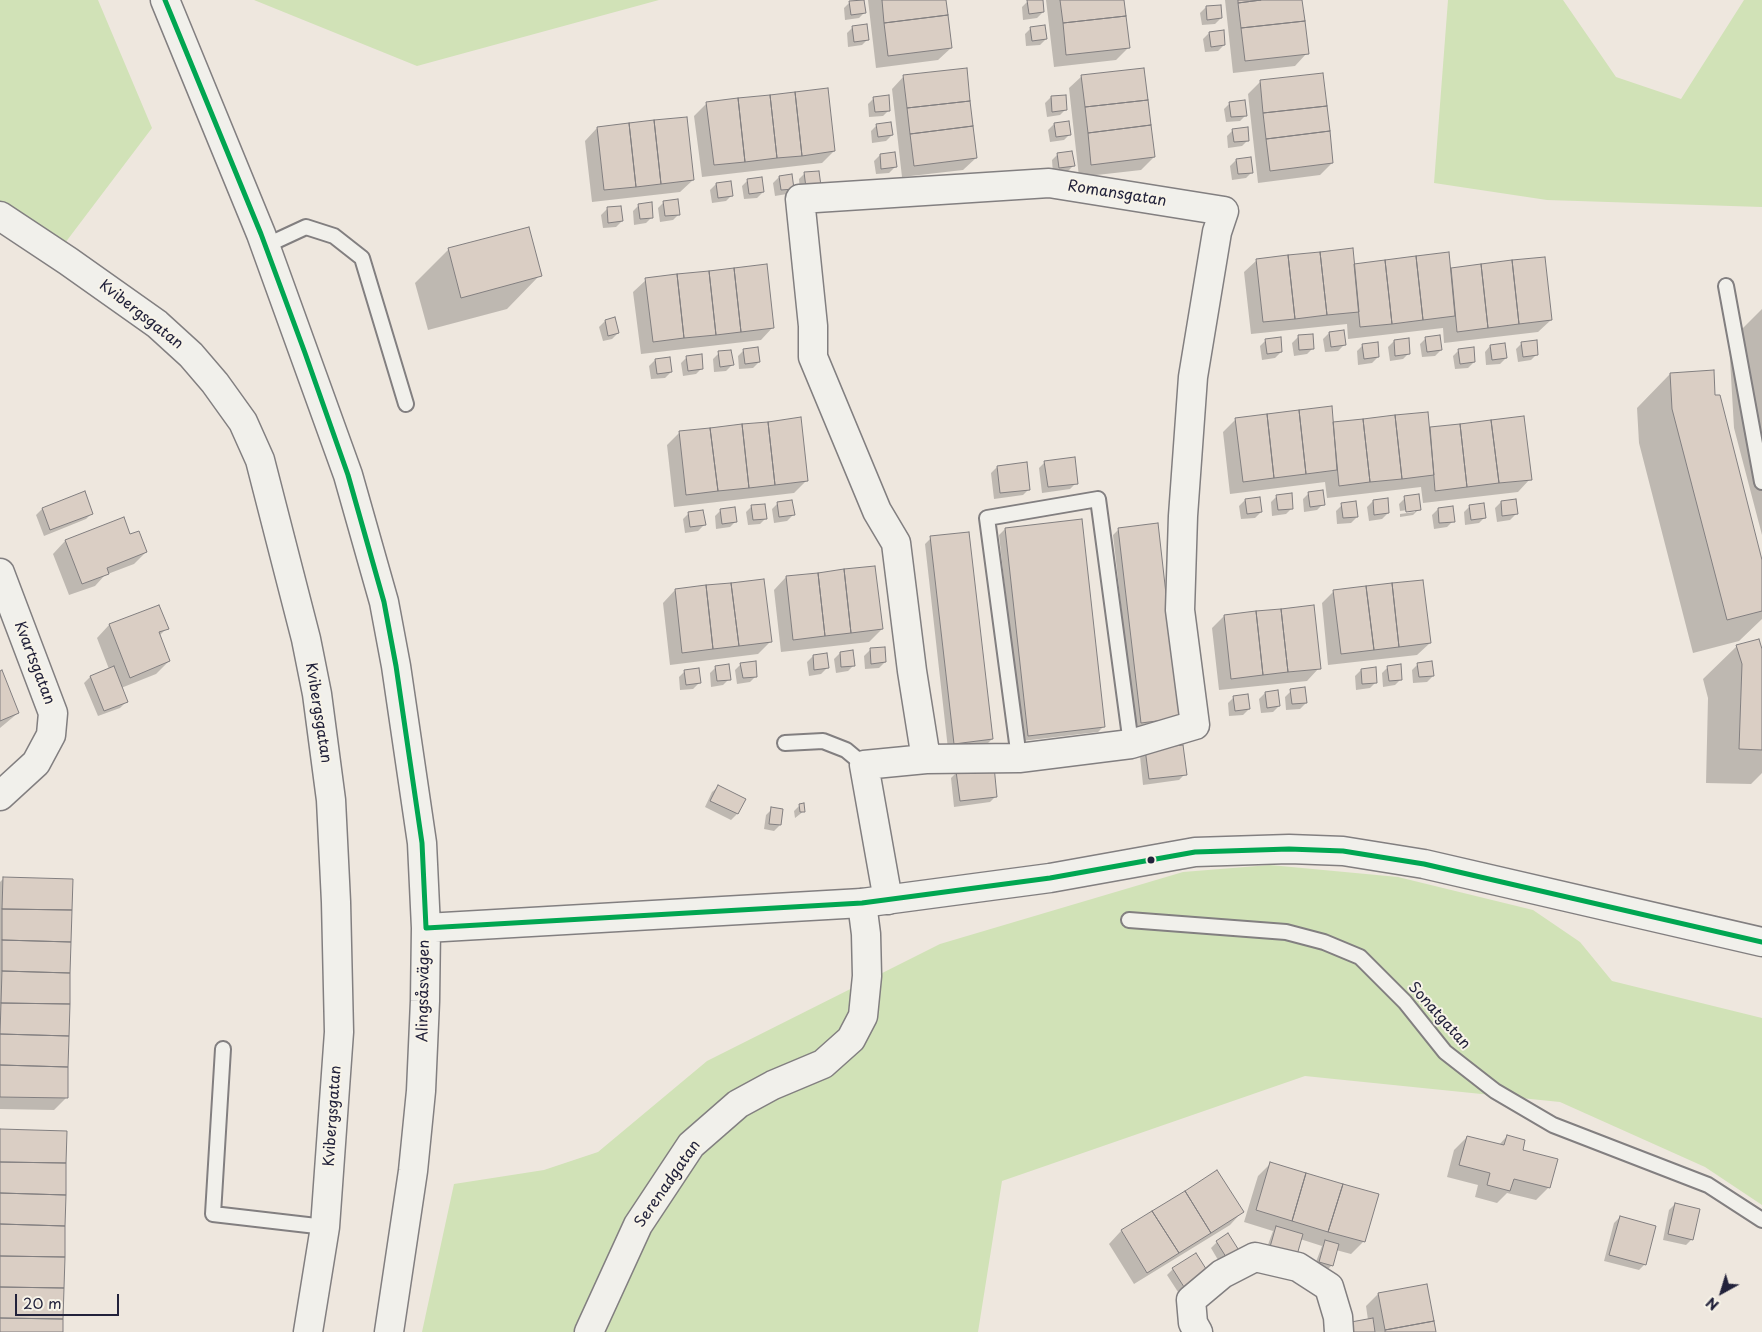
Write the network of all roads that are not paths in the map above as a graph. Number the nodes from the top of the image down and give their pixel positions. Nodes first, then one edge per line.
1 (165, 0) edge
2 (0, 216) edge
3 (265, 246) junction
4 (1726, 286) dead end
5 (406, 404) dead end
6 (1762, 482) edge
7 (0, 573) edge
8 (785, 743) dead end
9 (1131, 744) junction
10 (1019, 758) junction
11 (926, 759) junction
12 (864, 765) junction
13 (0, 796) edge
14 (875, 901) junction
15 (1129, 920) dead end
16 (426, 928) junction
17 (1762, 942) edge
18 (223, 1049) dead end
19 (1762, 1220) edge
20 (324, 1228) junction
21 (308, 1332) edge
22 (389, 1332) edge
23 (589, 1332) edge
24 (1198, 1332) edge
25 (1339, 1332) edge

1 - 3 street, Alingsåsvägen
2 - 20 street, Kvibergsgatan
3 - 5 lane
3 - 16 street, Alingsåsvägen
4 - 6 lane
7 - 13 street, Kvartsgatan
8 - 12 lane
9 - 10 street, Romansgatan
9 - 10 lane
9 - 11 street, Romansgatan
10 - 11 street, Romansgatan
11 - 12 street, Romansgatan
12 - 14 street
14 - 16 street
14 - 17 street
14 - 23 street, Serenadgatan
15 - 19 lane, Sonatgatan
16 - 22 street, Alingsåsvägen
18 - 20 lane
20 - 21 street, Kvibergsgatan
24 - 25 street

